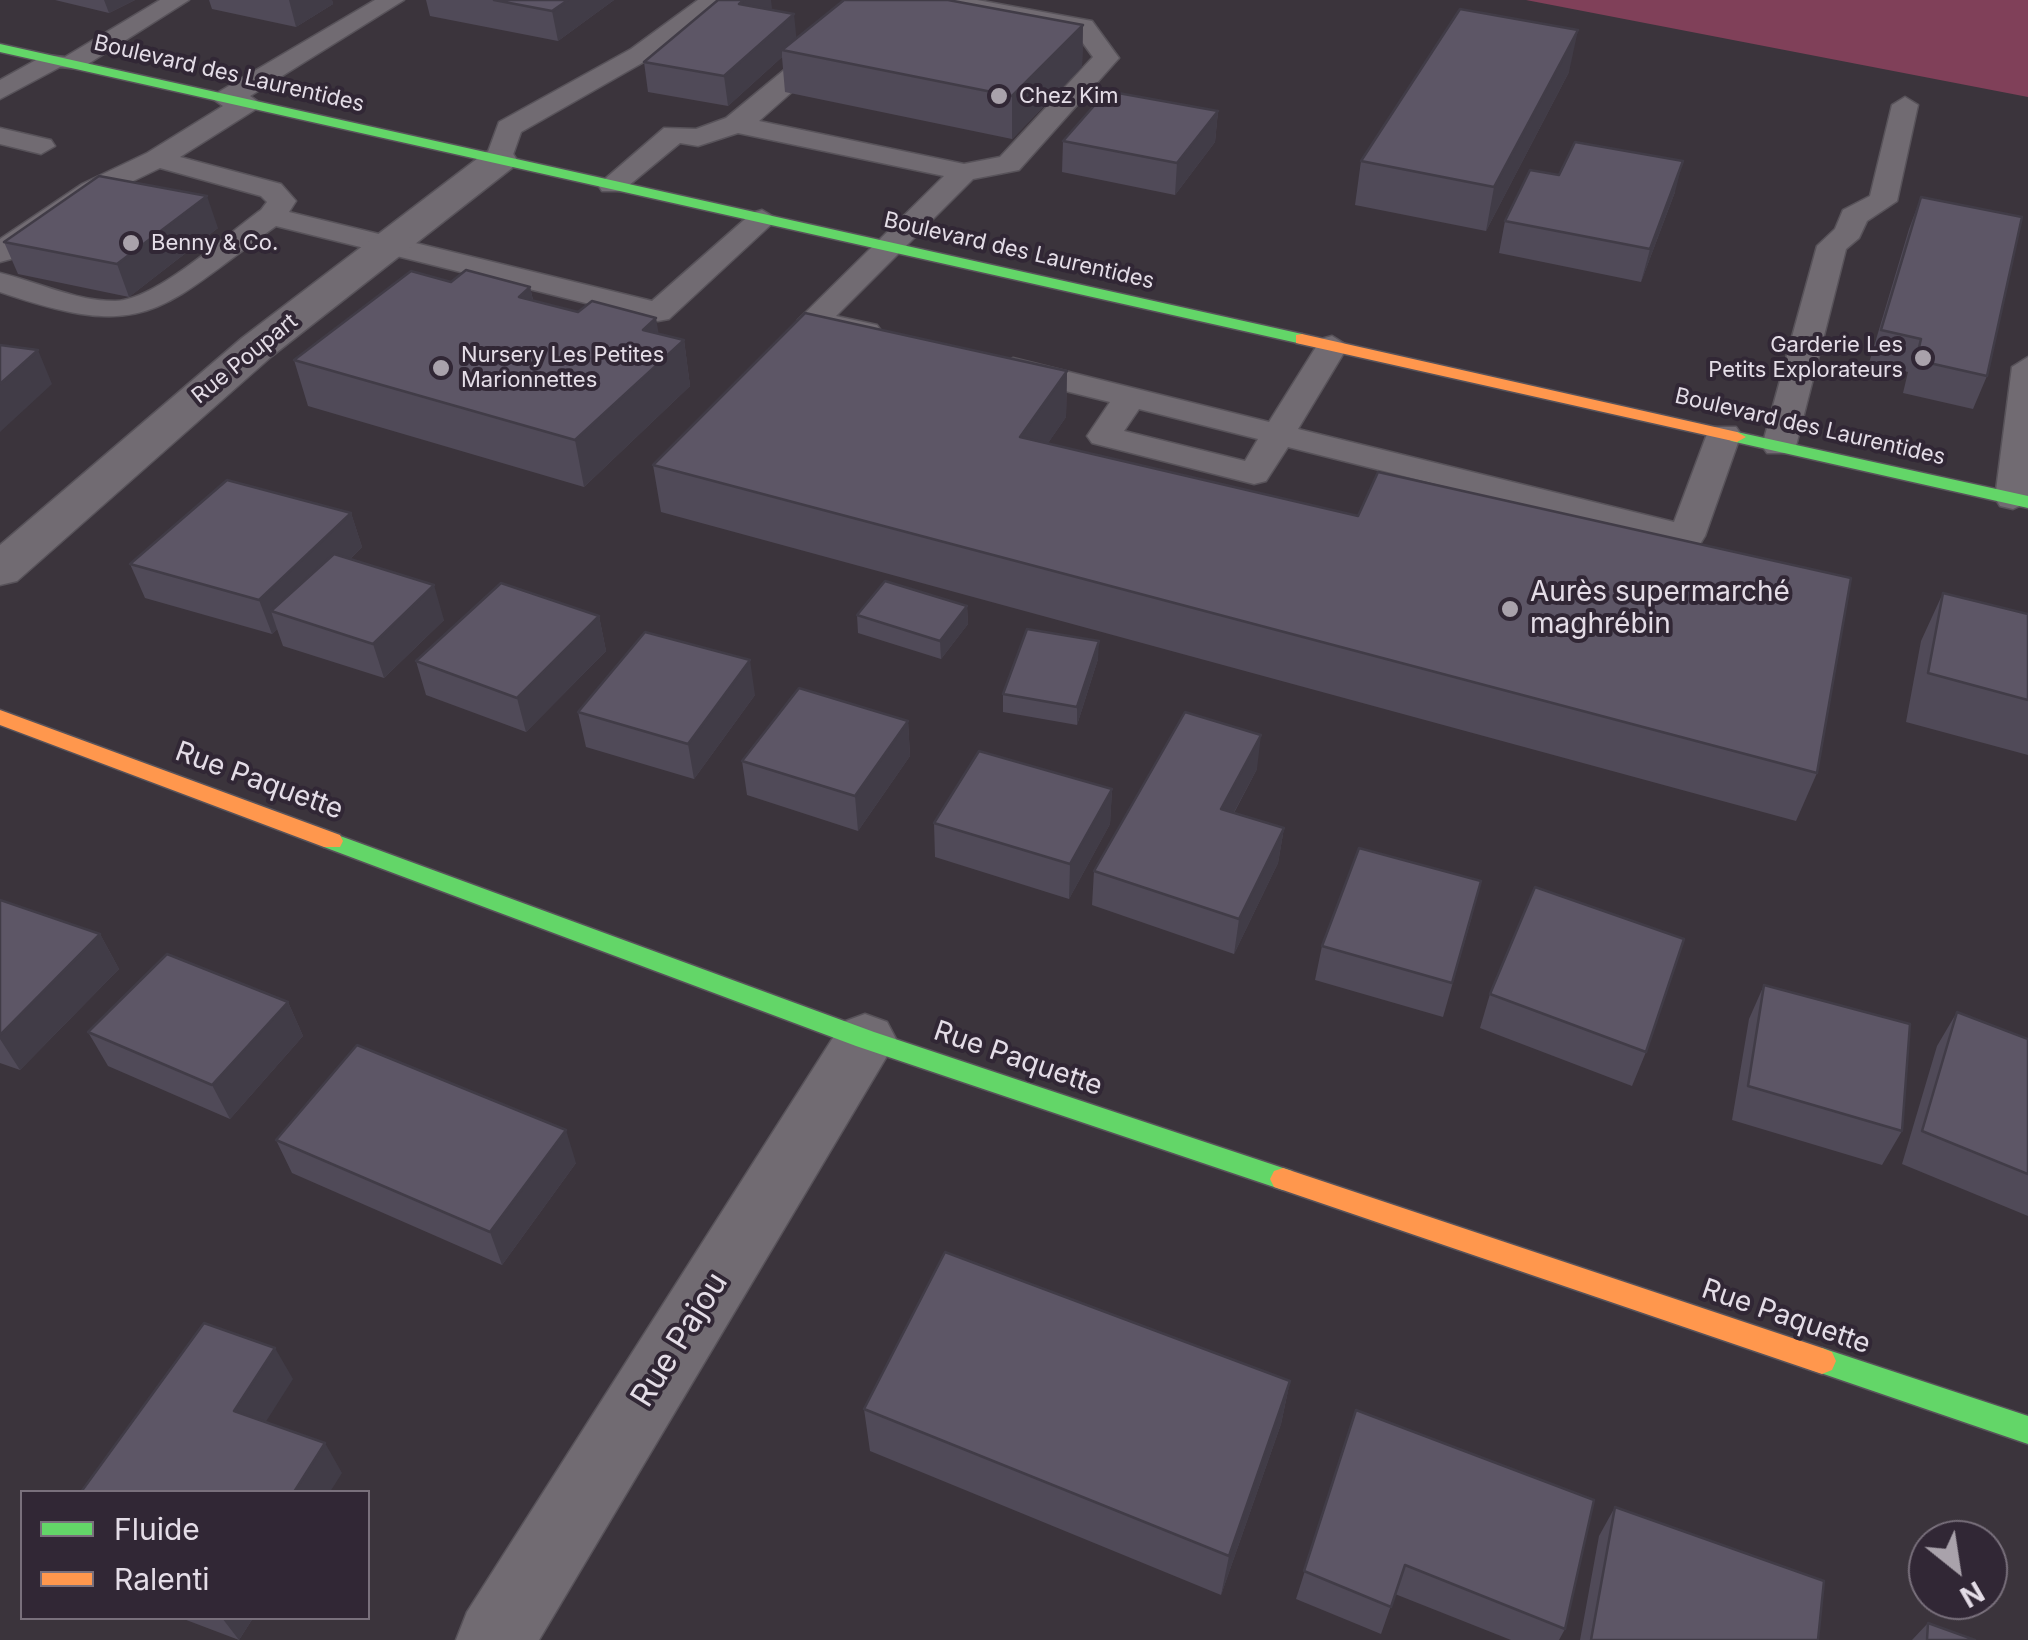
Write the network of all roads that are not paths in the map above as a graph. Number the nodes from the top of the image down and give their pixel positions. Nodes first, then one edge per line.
1 (177, 0) edge
2 (392, 0) edge
3 (714, 0) edge
4 (884, 0) edge
5 (934, 0) edge
6 (0, 48) edge
7 (62, 62) junction
8 (0, 91) edge
9 (236, 101) junction
10 (1905, 105) dead end
11 (736, 124) junction
12 (0, 136) edge
13 (41, 146) dead end
14 (157, 159) junction
15 (499, 160) junction
16 (964, 172) junction
17 (612, 185) junction
18 (271, 216) junction
19 (762, 219) junction
20 (388, 246) junction
21 (886, 247) junction
22 (0, 253) edge
23 (0, 282) edge
24 (889, 338) edge
25 (1332, 346) junction
26 (982, 360) edge
27 (2028, 367) edge
28 (1131, 396) junction
29 (1724, 434) junction
30 (1275, 436) junction
31 (1779, 446) junction
32 (2020, 500) edge
33 (0, 570) edge
34 (0, 716) edge
35 (865, 1039) junction
36 (2028, 1430) edge
37 (495, 1640) edge

1 - 7 lane
2 - 9 lane
3 - 15 lane
4 - 11 lane
5 - 16 lane
6 - 7 main road, Boulevard des Laurentides
7 - 8 lane
7 - 9 main road, Boulevard des Laurentides
9 - 14 lane
9 - 15 main road, Boulevard des Laurentides
10 - 31 lane
11 - 16 lane
11 - 17 lane
12 - 13 lane
14 - 18 lane
14 - 22 lane
15 - 17 main road, Boulevard des Laurentides
15 - 20 street, Rue Poupart
16 - 21 lane
17 - 19 main road, Boulevard des Laurentides
18 - 20 lane
18 - 23 lane
19 - 20 lane
19 - 21 main road, Boulevard des Laurentides
20 - 33 street, Rue Poupart
21 - 24 lane
21 - 25 main road, Boulevard des Laurentides
25 - 29 main road, Boulevard des Laurentides
25 - 30 lane
26 - 28 lane
27 - 32 lane
28 - 30 lane
28 - 30 lane
29 - 30 lane
29 - 31 main road, Boulevard des Laurentides
31 - 32 main road, Boulevard des Laurentides
34 - 35 main road, Rue Paquette
35 - 36 main road, Rue Paquette
35 - 37 street, Rue Pajou

